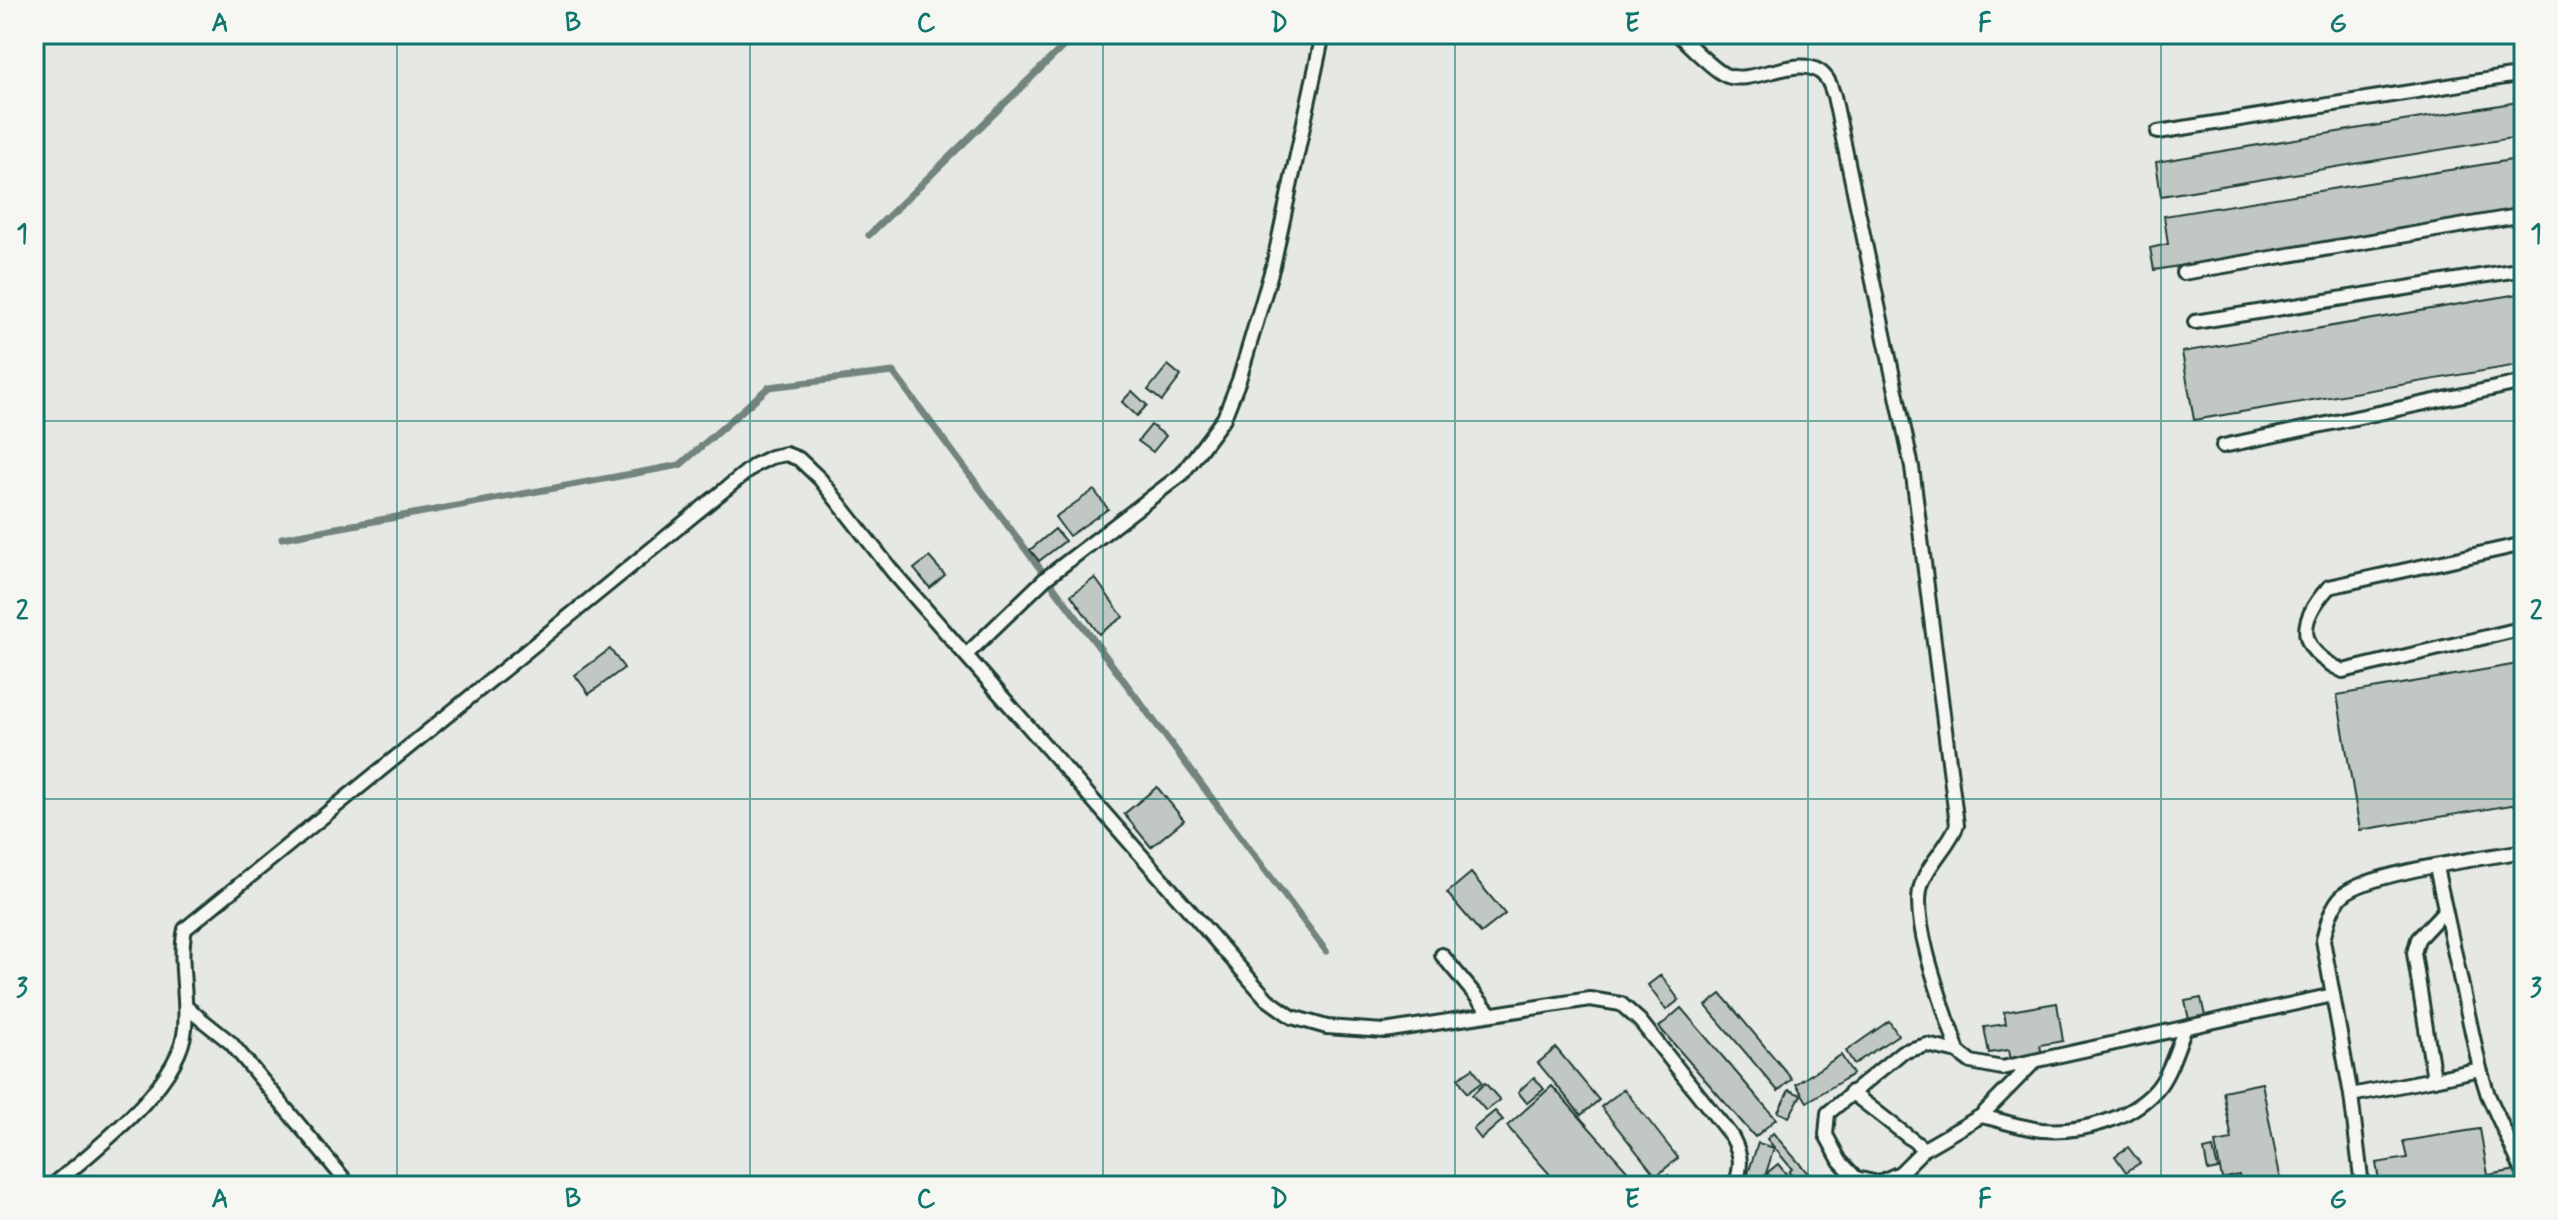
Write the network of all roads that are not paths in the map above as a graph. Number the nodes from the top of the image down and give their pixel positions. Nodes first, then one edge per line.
1 (1323, 34) edge
2 (1677, 34) edge
3 (2524, 74) edge
4 (2158, 132) dead end
5 (2524, 215) edge
6 (2524, 269) edge
7 (2183, 273) dead end
8 (2195, 322) dead end
9 (2524, 382) edge
10 (2223, 446) dead end
11 (2524, 544) edge
12 (2524, 628) edge
13 (966, 655) junction
14 (2524, 851) edge
15 (2436, 867) junction
16 (2445, 910) junction
17 (1442, 955) dead end
18 (2333, 995) junction
19 (186, 1007) junction
20 (1490, 1013) junction
21 (2185, 1028) junction
22 (1958, 1052) junction
23 (2035, 1061) junction
24 (2480, 1069) junction
25 (2434, 1079) junction
26 (1851, 1092) junction
27 (2351, 1095) junction
28 (1981, 1116) junction
29 (1924, 1149) junction
30 (2524, 1174) edge
31 (52, 1186) edge
32 (350, 1186) edge
33 (1735, 1186) edge
34 (2362, 1186) edge

1 - 13 lane
2 - 22 lane
3 - 4 lane
5 - 7 lane
6 - 8 lane
9 - 10 lane
11 - 12 lane
13 - 19 lane
13 - 20 lane
14 - 15 lane
15 - 16 lane
15 - 18 lane
16 - 24 lane
16 - 25 lane
17 - 20 lane
18 - 21 lane
18 - 27 lane
19 - 31 lane
19 - 32 lane
20 - 33 lane
21 - 23 lane
21 - 28 lane
22 - 23 lane
22 - 26 lane
23 - 28 lane
24 - 25 lane
24 - 30 lane
25 - 27 lane
26 - 29 lane
26 - 29 lane
27 - 34 lane
28 - 29 lane

